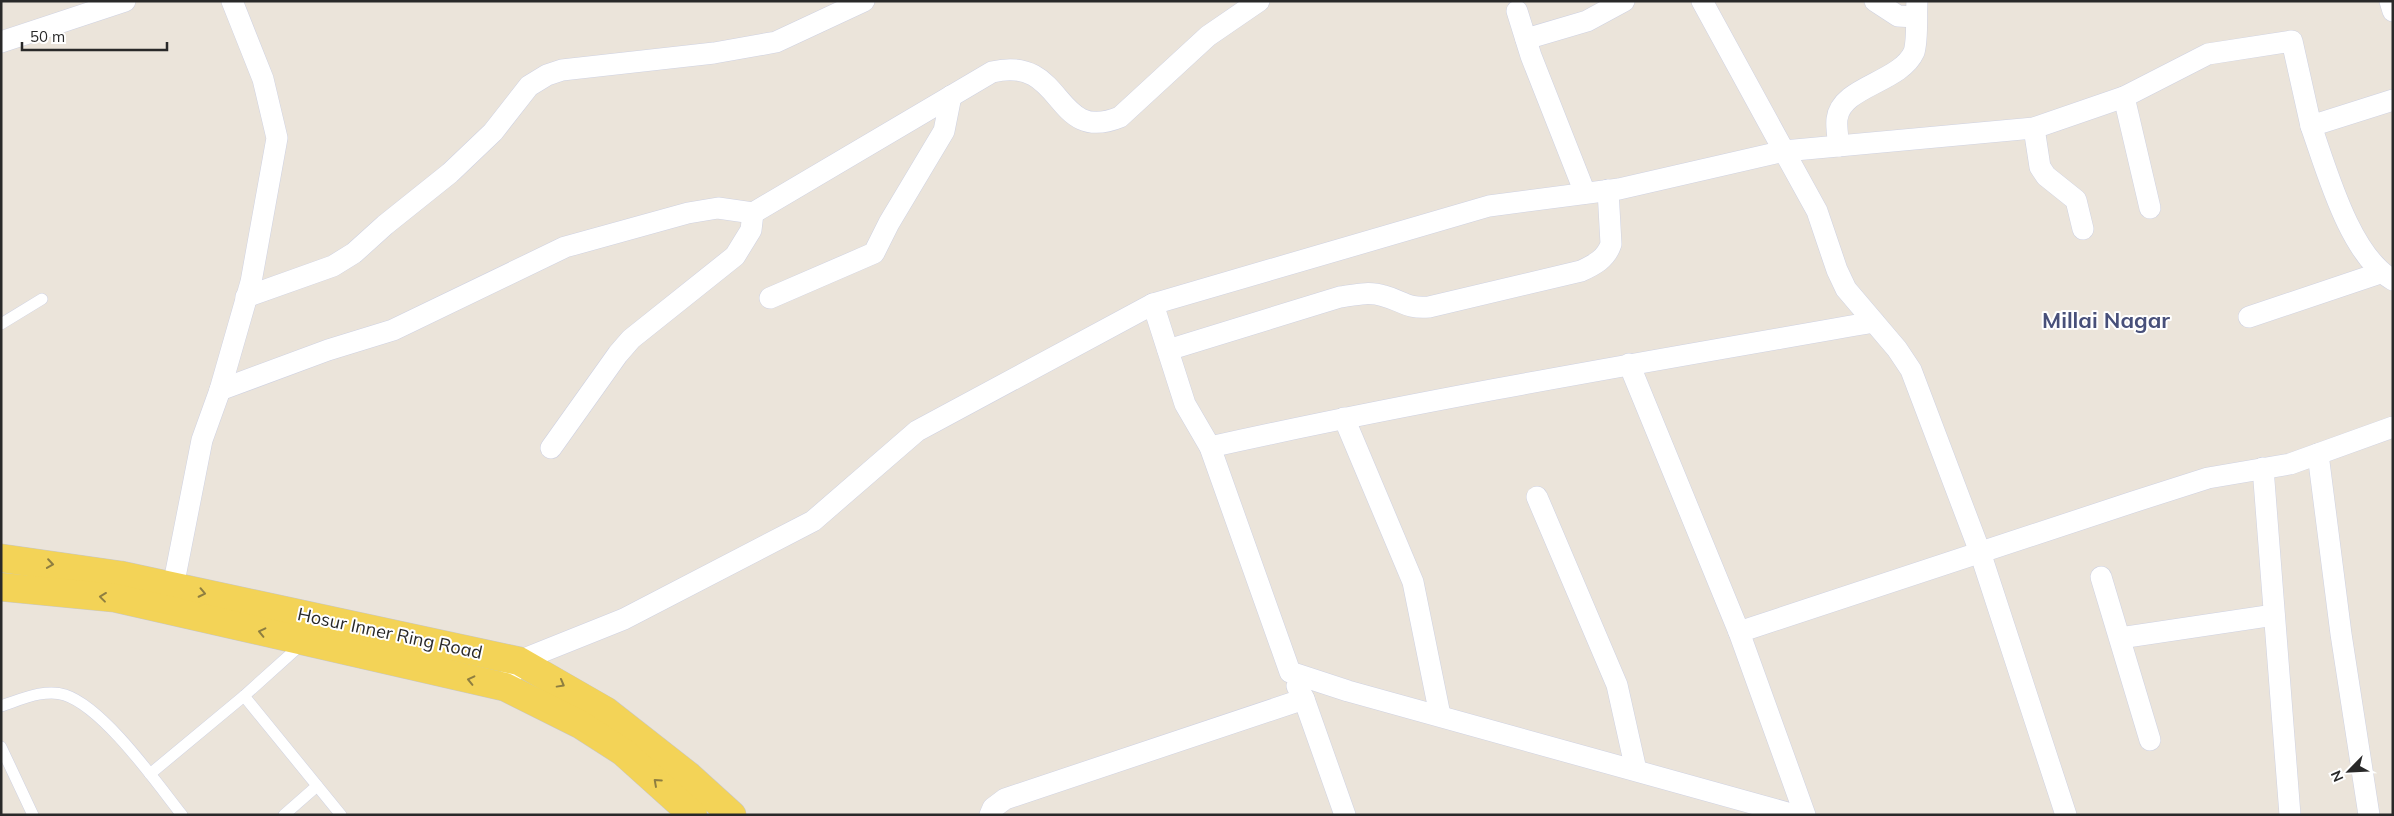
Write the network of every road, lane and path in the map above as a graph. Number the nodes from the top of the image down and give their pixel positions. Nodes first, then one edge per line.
1 (125, 1) edge
2 (232, 1) edge
3 (864, 1) edge
4 (1259, 1) edge
5 (1624, 1) edge
6 (1702, 1) edge
7 (1875, 1) edge
8 (2390, 1) edge
9 (1916, 9) edge
10 (1517, 11) dead end
11 (2393, 11) edge
12 (1526, 39) junction
13 (1, 42) edge
14 (951, 96) junction
15 (2124, 97) junction
16 (2393, 100) edge
17 (2311, 126) junction
18 (2034, 128) junction
19 (1839, 146) junction
20 (1784, 151) junction
21 (1608, 190) junction
22 (1584, 193) junction
23 (2150, 208) dead end
24 (753, 213) junction
25 (2083, 229) dead end
26 (2386, 277) edge
27 (246, 297) junction
28 (770, 298) dead end
29 (42, 300) dead end
30 (1153, 304) junction
31 (2249, 317) dead end
32 (1874, 322) junction
33 (1, 324) edge
34 (1168, 350) junction
35 (1629, 364) junction
36 (220, 390) junction
37 (1344, 418) junction
38 (2393, 427) edge
39 (1210, 447) junction
40 (552, 448) dead end
41 (2318, 454) junction
42 (2263, 468) junction
43 (1537, 497) dead end
44 (1980, 552) junction
45 (1, 558) edge
46 (2101, 577) dead end
47 (173, 586) junction
48 (1, 587) edge
49 (2274, 615) junction
50 (1739, 632) junction
51 (2120, 638) junction
52 (304, 642) junction
53 (519, 661) junction
54 (1290, 672) junction
55 (505, 687) junction
56 (244, 696) junction
57 (1304, 699) junction
58 (1, 706) edge
59 (1440, 715) junction
60 (2150, 740) dead end
61 (1, 747) edge
62 (1636, 770) junction
63 (150, 774) junction
64 (317, 786) junction
65 (33, 815) edge
66 (182, 815) edge
67 (284, 815) edge
68 (341, 815) edge
69 (693, 815) edge
70 (732, 815) edge
71 (990, 815) edge
72 (1345, 815) edge
73 (1795, 815) edge
74 (1805, 815) edge
75 (2066, 815) edge
76 (2290, 815) edge
77 (2369, 815) edge

1 - 13 street
2 - 27 street
3 - 27 street
4 - 14 street
5 - 12 street
6 - 20 street
7 - 9 street
8 - 11 street
9 - 19 street
10 - 12 street
12 - 22 street
14 - 24 street
14 - 28 street
15 - 17 street
15 - 18 street
15 - 23 street
16 - 17 street
17 - 26 street
18 - 19 street
18 - 25 street
19 - 20 street
20 - 21 street
20 - 32 street
21 - 22 street
21 - 34 street
22 - 30 street
24 - 36 street
24 - 40 street
26 - 31 street
27 - 36 street
29 - 33 lane
30 - 34 street
30 - 53 street
32 - 35 street
32 - 44 street
34 - 39 street
35 - 37 street
35 - 50 street
36 - 47 street
37 - 39 street
37 - 59 street
38 - 41 street
39 - 54 street
41 - 42 street
41 - 77 street
42 - 44 street
42 - 49 street
43 - 62 street
44 - 50 street
44 - 75 street
45 -> 47 main road, Hosur Inner Ring Road
46 - 51 street
47 -> 53 main road, Hosur Inner Ring Road
52 -> 48 main road, Hosur Inner Ring Road
49 - 51 street
49 - 76 street
50 - 74 street
51 - 60 street
55 -> 52 main road, Hosur Inner Ring Road
52 - 56 lane
53 - 55 street
53 -> 70 main road, Hosur Inner Ring Road
54 - 57 street
54 - 59 street
69 -> 55 main road, Hosur Inner Ring Road
56 - 63 lane
56 - 64 lane
57 - 71 street
57 - 72 street
58 - 63 lane
59 - 62 street
61 - 65 lane
62 - 73 street
63 - 66 lane
64 - 67 lane
64 - 68 lane

